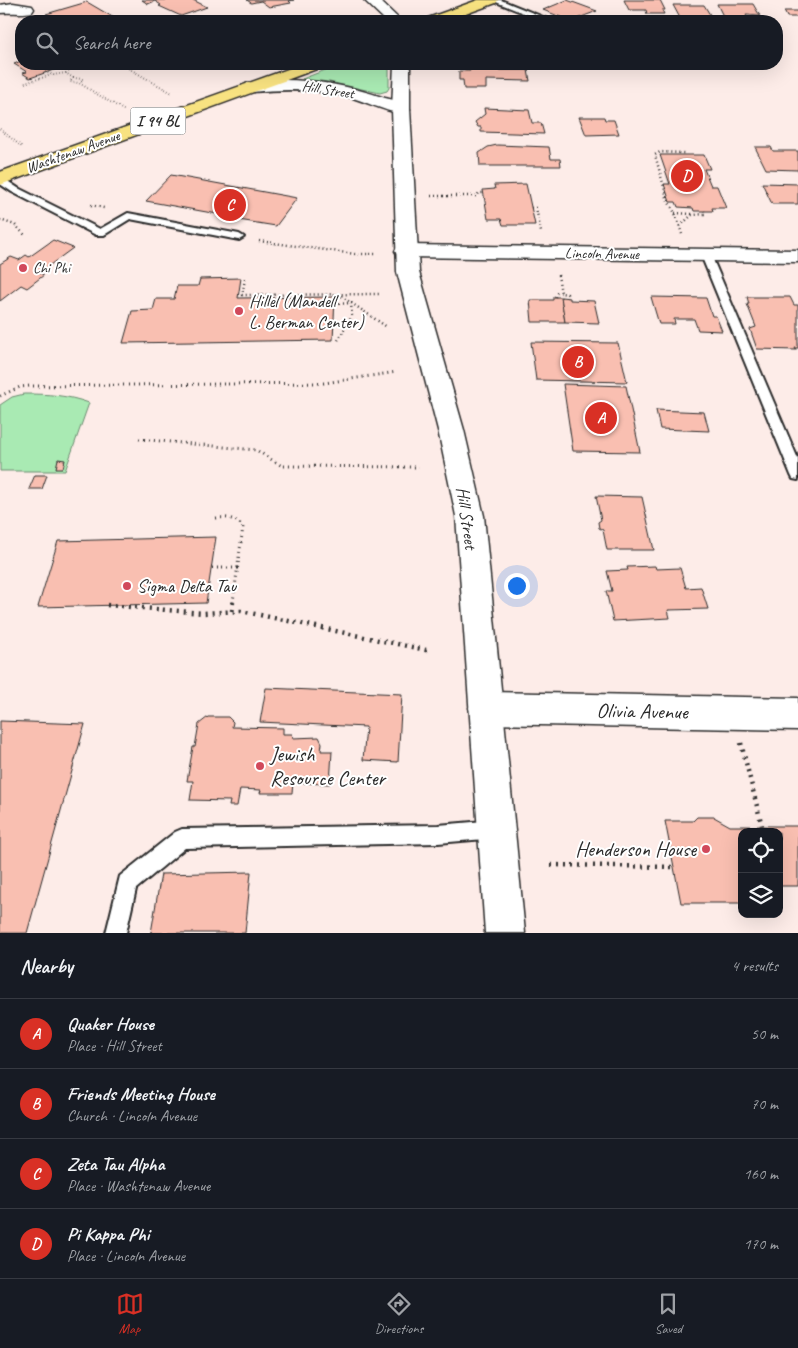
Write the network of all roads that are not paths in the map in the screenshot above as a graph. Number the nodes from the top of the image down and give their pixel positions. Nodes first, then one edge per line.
1 (371, 0) edge
2 (493, 0) edge
3 (0, 9) edge
4 (27, 9) dead end
5 (387, 15) edge
6 (450, 15) edge
7 (533, 15) edge
8 (300, 70) edge
9 (402, 70) edge
10 (254, 87) junction
11 (401, 109) junction
12 (0, 179) edge
13 (239, 237) dead end
14 (406, 252) junction
15 (706, 255) junction
16 (798, 256) edge
17 (798, 475) edge
18 (486, 708) junction
19 (798, 714) edge
20 (496, 829) junction
21 (116, 933) edge
22 (505, 933) edge

1 - 5 street
2 - 6 main road
2 - 7 lane
3 - 4 street
8 - 10 main road, Washtenaw Avenue / I 94 BL
9 - 11 street, Hill Street
10 - 11 street, Hill Street
10 - 12 main road, Washtenaw Avenue / I 94 BL
11 - 14 street, Hill Street
12 - 13 lane
14 - 15 street, Lincoln Avenue
14 - 18 street, Hill Street
15 - 16 street, Lincoln Avenue
15 - 17 lane
18 - 19 street, Olivia Avenue
18 - 20 street, Hill Street
20 - 21 lane
20 - 22 street, Hill Street

